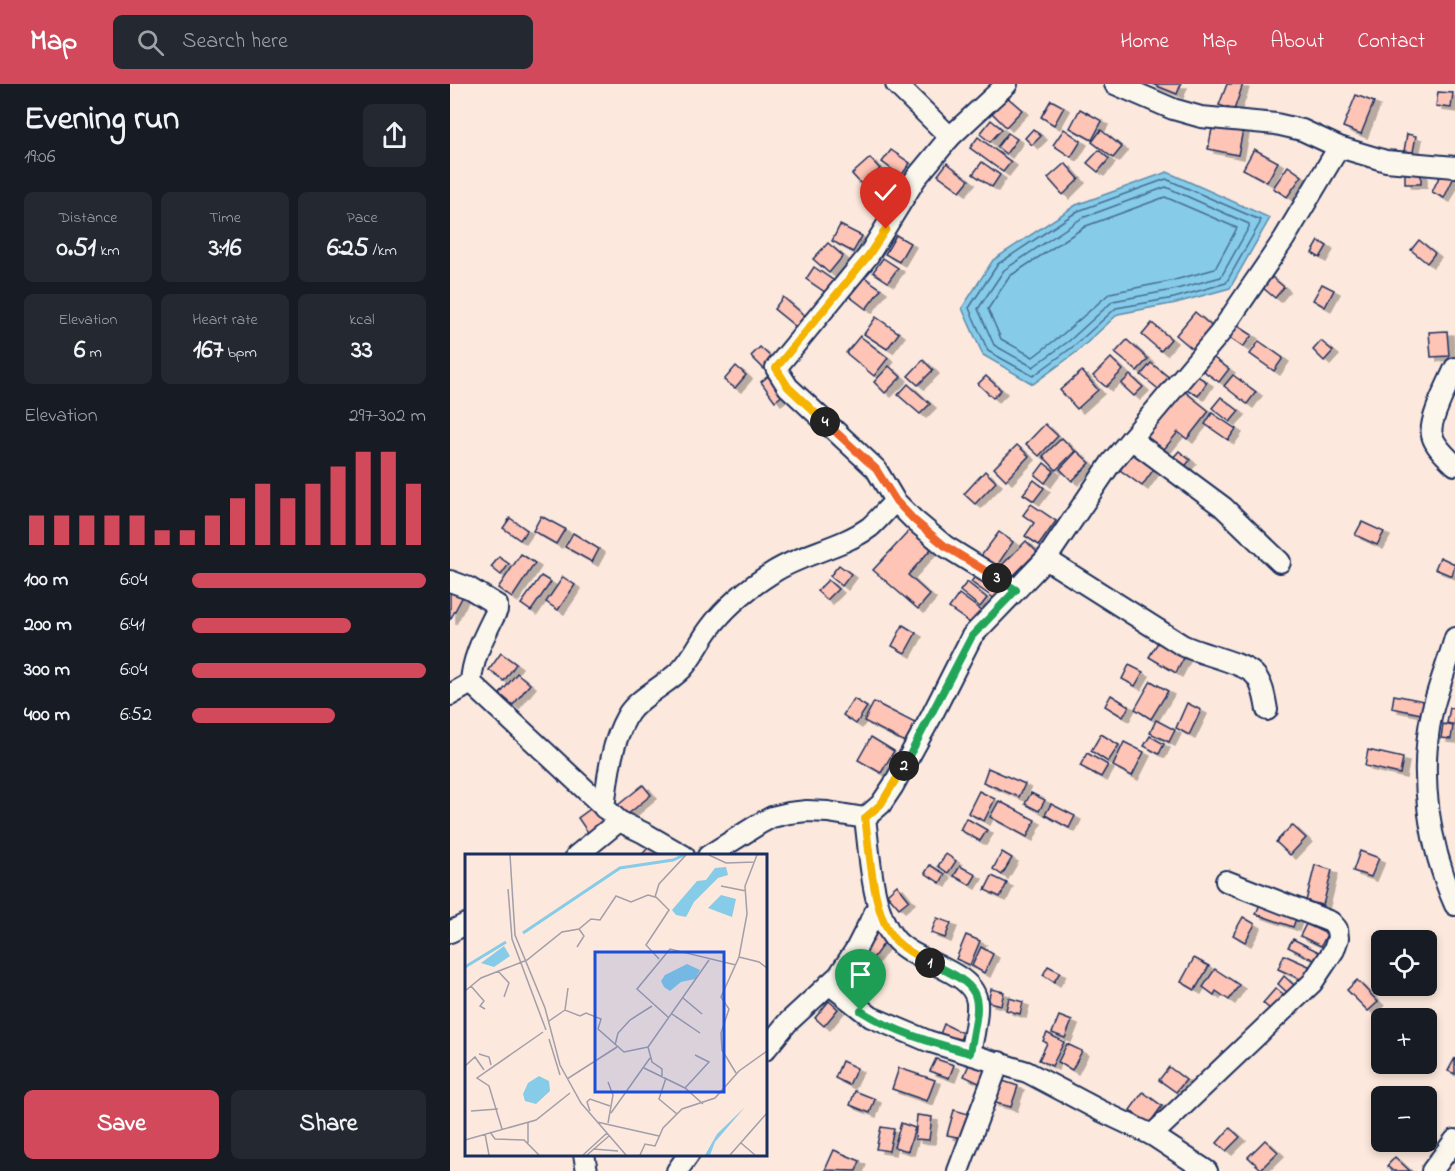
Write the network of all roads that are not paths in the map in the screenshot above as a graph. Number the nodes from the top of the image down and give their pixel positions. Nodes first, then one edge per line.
1 (896, 84) edge
2 (1007, 84) edge
3 (1115, 84) edge
4 (950, 137) junction
5 (1339, 147) junction
6 (1455, 167) edge
7 (1455, 368) edge
8 (1131, 439) junction
9 (1455, 465) edge
10 (896, 501) junction
11 (1046, 559) junction
12 (1280, 562) dead end
13 (450, 581) edge
14 (1016, 590) junction
15 (1455, 638) edge
16 (471, 683) junction
17 (450, 695) edge
18 (1267, 710) dead end
19 (604, 808) junction
20 (865, 818) junction
21 (619, 821) junction
22 (578, 854) edge
23 (681, 854) edge
24 (711, 854) edge
25 (1226, 881) dead end
26 (1455, 905) edge
27 (878, 906) junction
28 (465, 924) edge
29 (450, 932) edge
30 (829, 984) junction
31 (766, 1049) edge
32 (970, 1053) junction
33 (999, 1062) junction
34 (1152, 1135) junction
35 (1455, 1140) edge
36 (584, 1156) edge
37 (688, 1156) edge
38 (587, 1171) edge
39 (677, 1171) edge
40 (958, 1171) edge
41 (1207, 1171) edge
42 (1432, 1171) edge

1 - 4 street
2 - 4 street
3 - 5 street
4 - 10 street
5 - 6 street
5 - 8 street
7 - 9 street
8 - 11 street
8 - 12 street
10 - 14 street
10 - 19 street
11 - 14 street
11 - 18 street
13 - 16 street
14 - 20 street
15 - 26 street
16 - 17 street
16 - 19 street
19 - 21 street
20 - 24 street
20 - 27 street
21 - 22 street
21 - 23 street
25 - 34 street
27 - 30 street
27 - 32 street
28 - 29 street
30 - 31 street
30 - 32 street
32 - 33 street
33 - 34 street
33 - 40 street
34 - 41 street
35 - 42 street
36 - 38 street
37 - 39 street

